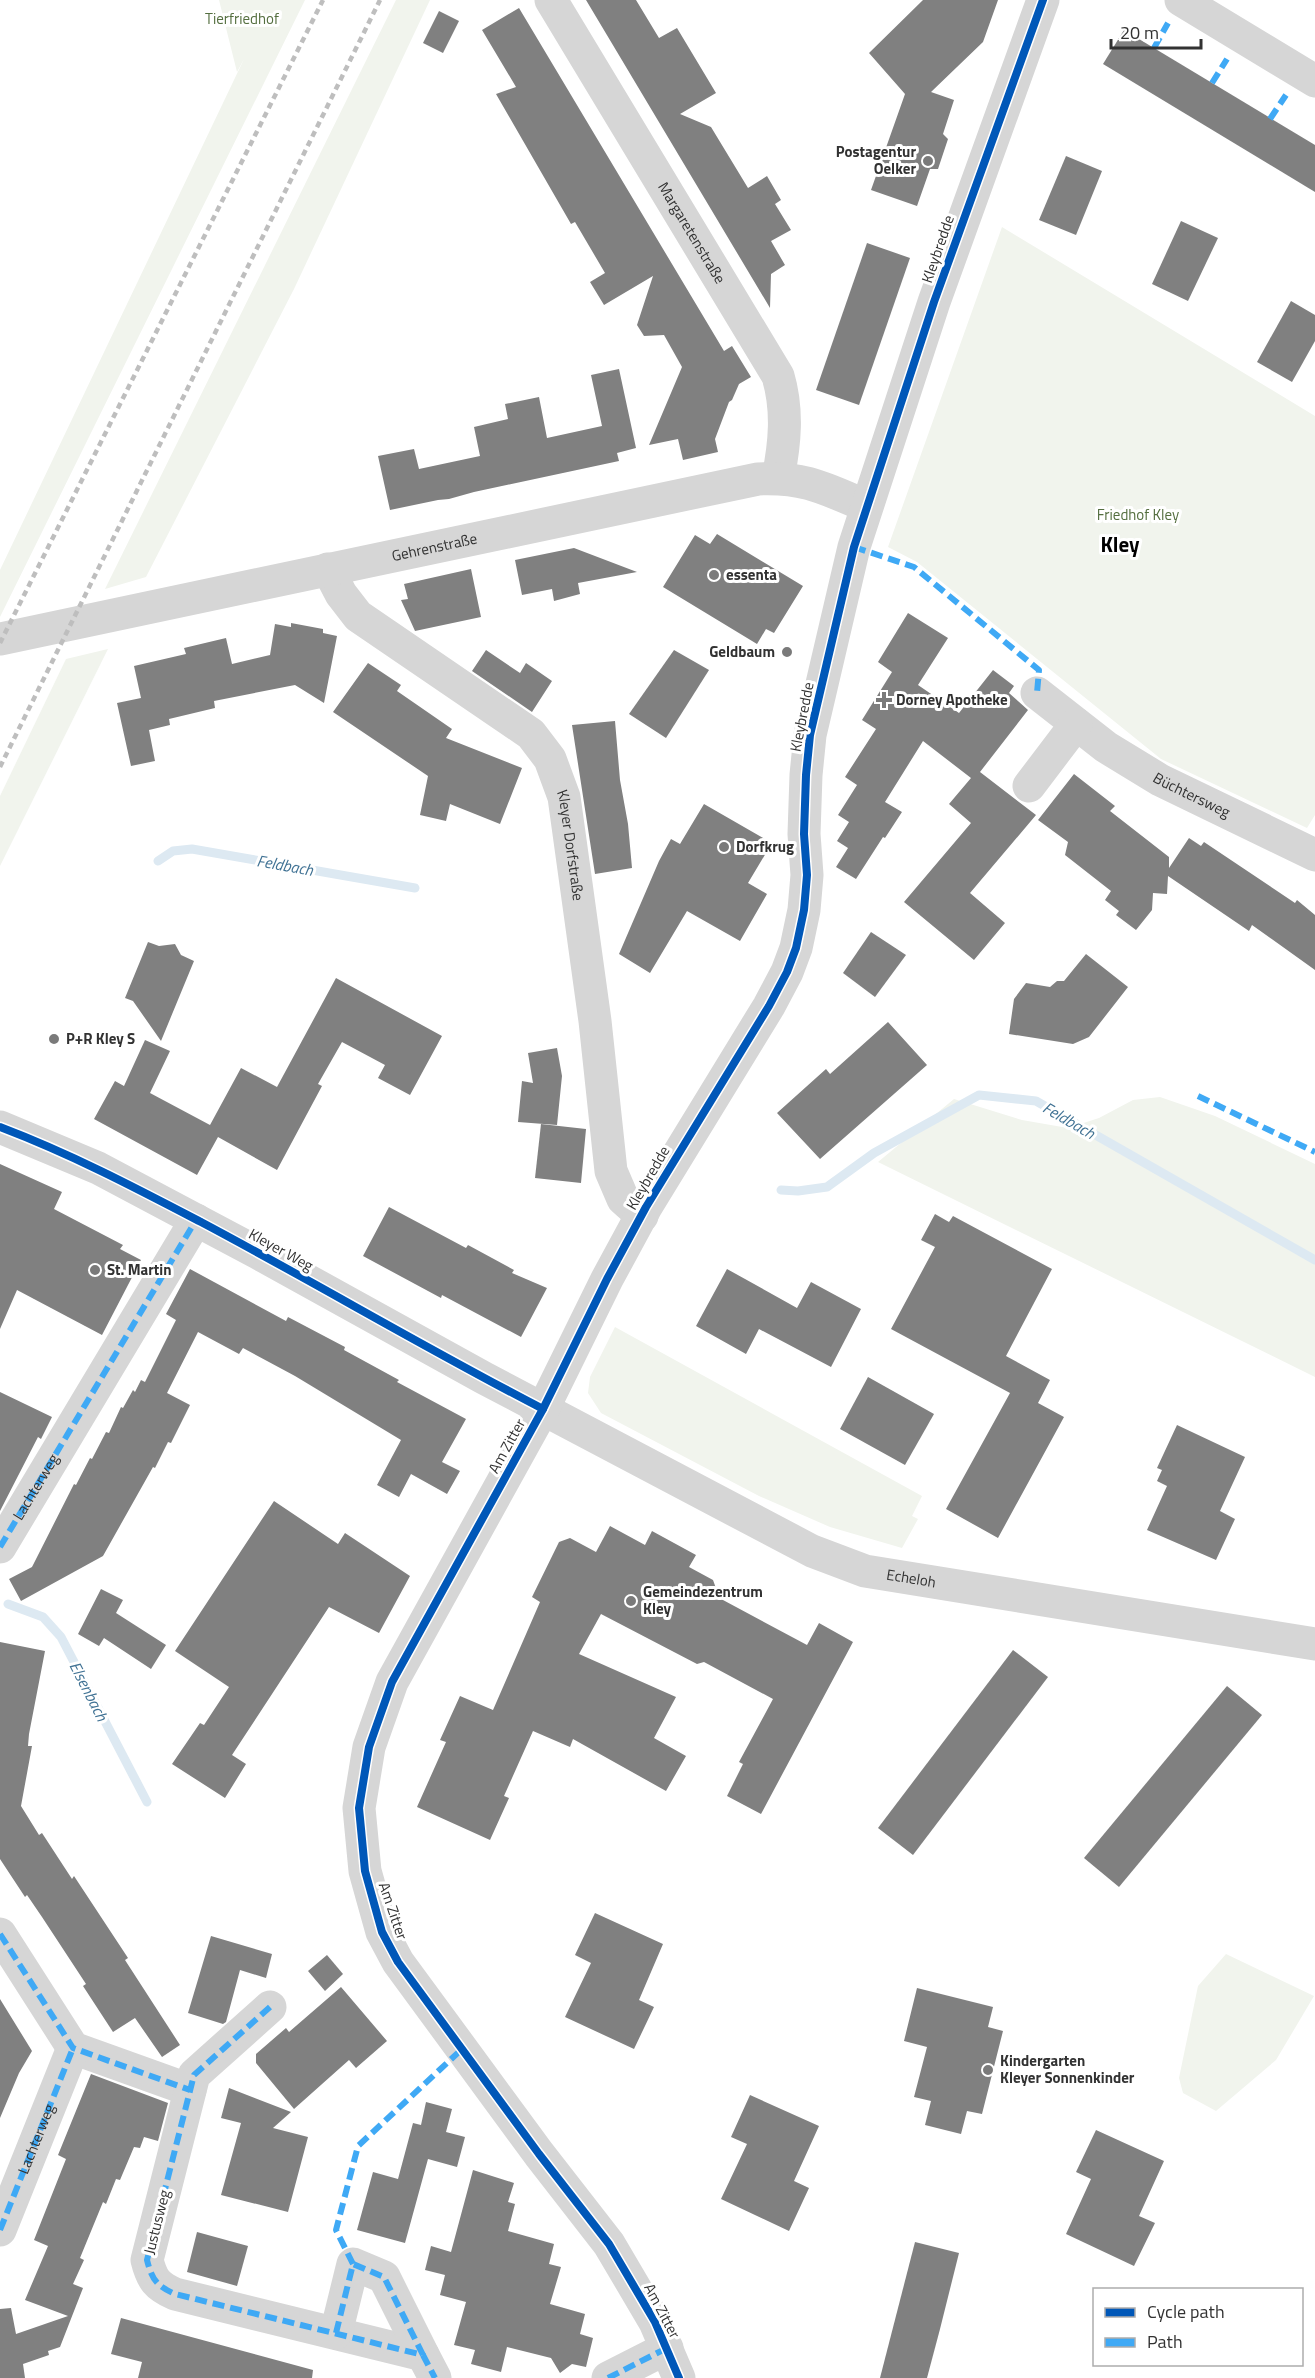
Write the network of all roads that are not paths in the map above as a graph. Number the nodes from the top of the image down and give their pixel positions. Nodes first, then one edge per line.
1 (551, 0) edge
2 (1043, 0) edge
3 (1181, 0) edge
4 (1315, 81) edge
5 (778, 478) junction
6 (866, 506) junction
7 (328, 569) junction
8 (0, 639) edge
9 (1037, 693) dead end
10 (1076, 724) junction
11 (1029, 786) dead end
12 (1315, 855) edge
13 (0, 1127) edge
14 (642, 1215) junction
15 (196, 1220) junction
16 (543, 1409) junction
17 (0, 1547) edge
18 (1315, 1644) edge
19 (0, 1934) edge
20 (270, 2007) dead end
21 (73, 2048) junction
22 (190, 2090) junction
23 (0, 2230) edge
24 (336, 2333) junction
25 (667, 2348) junction
26 (429, 2367) edge
27 (608, 2378) edge
28 (679, 2378) edge

1 - 5 street, Margaretenstraße
2 - 6 street, Kleybredde
3 - 4 street
5 - 6 street, Gehrenstraße
5 - 7 street, Gehrenstraße
6 - 14 street, Kleybredde
7 - 8 street, Gehrenstraße
7 - 14 street, Kleyer Dorfstraße
9 - 10 street, Büchtersweg
10 - 11 street
10 - 12 street, Büchtersweg
13 - 15 street, Kleyer Weg
14 - 16 street, Kleybredde
15 - 16 street, Kleyer Weg
15 - 17 street, Lachterweg
16 - 18 street, Echeloh
16 - 25 street, Am Zitter
19 - 21 street
20 - 22 street, Justusweg
21 - 22 street
21 - 23 street, Lachterweg
22 - 24 street, Justusweg
24 - 26 street, Justusweg
24 - 26 street, Justusweg
25 - 27 street
25 - 28 street, Am Zitter

